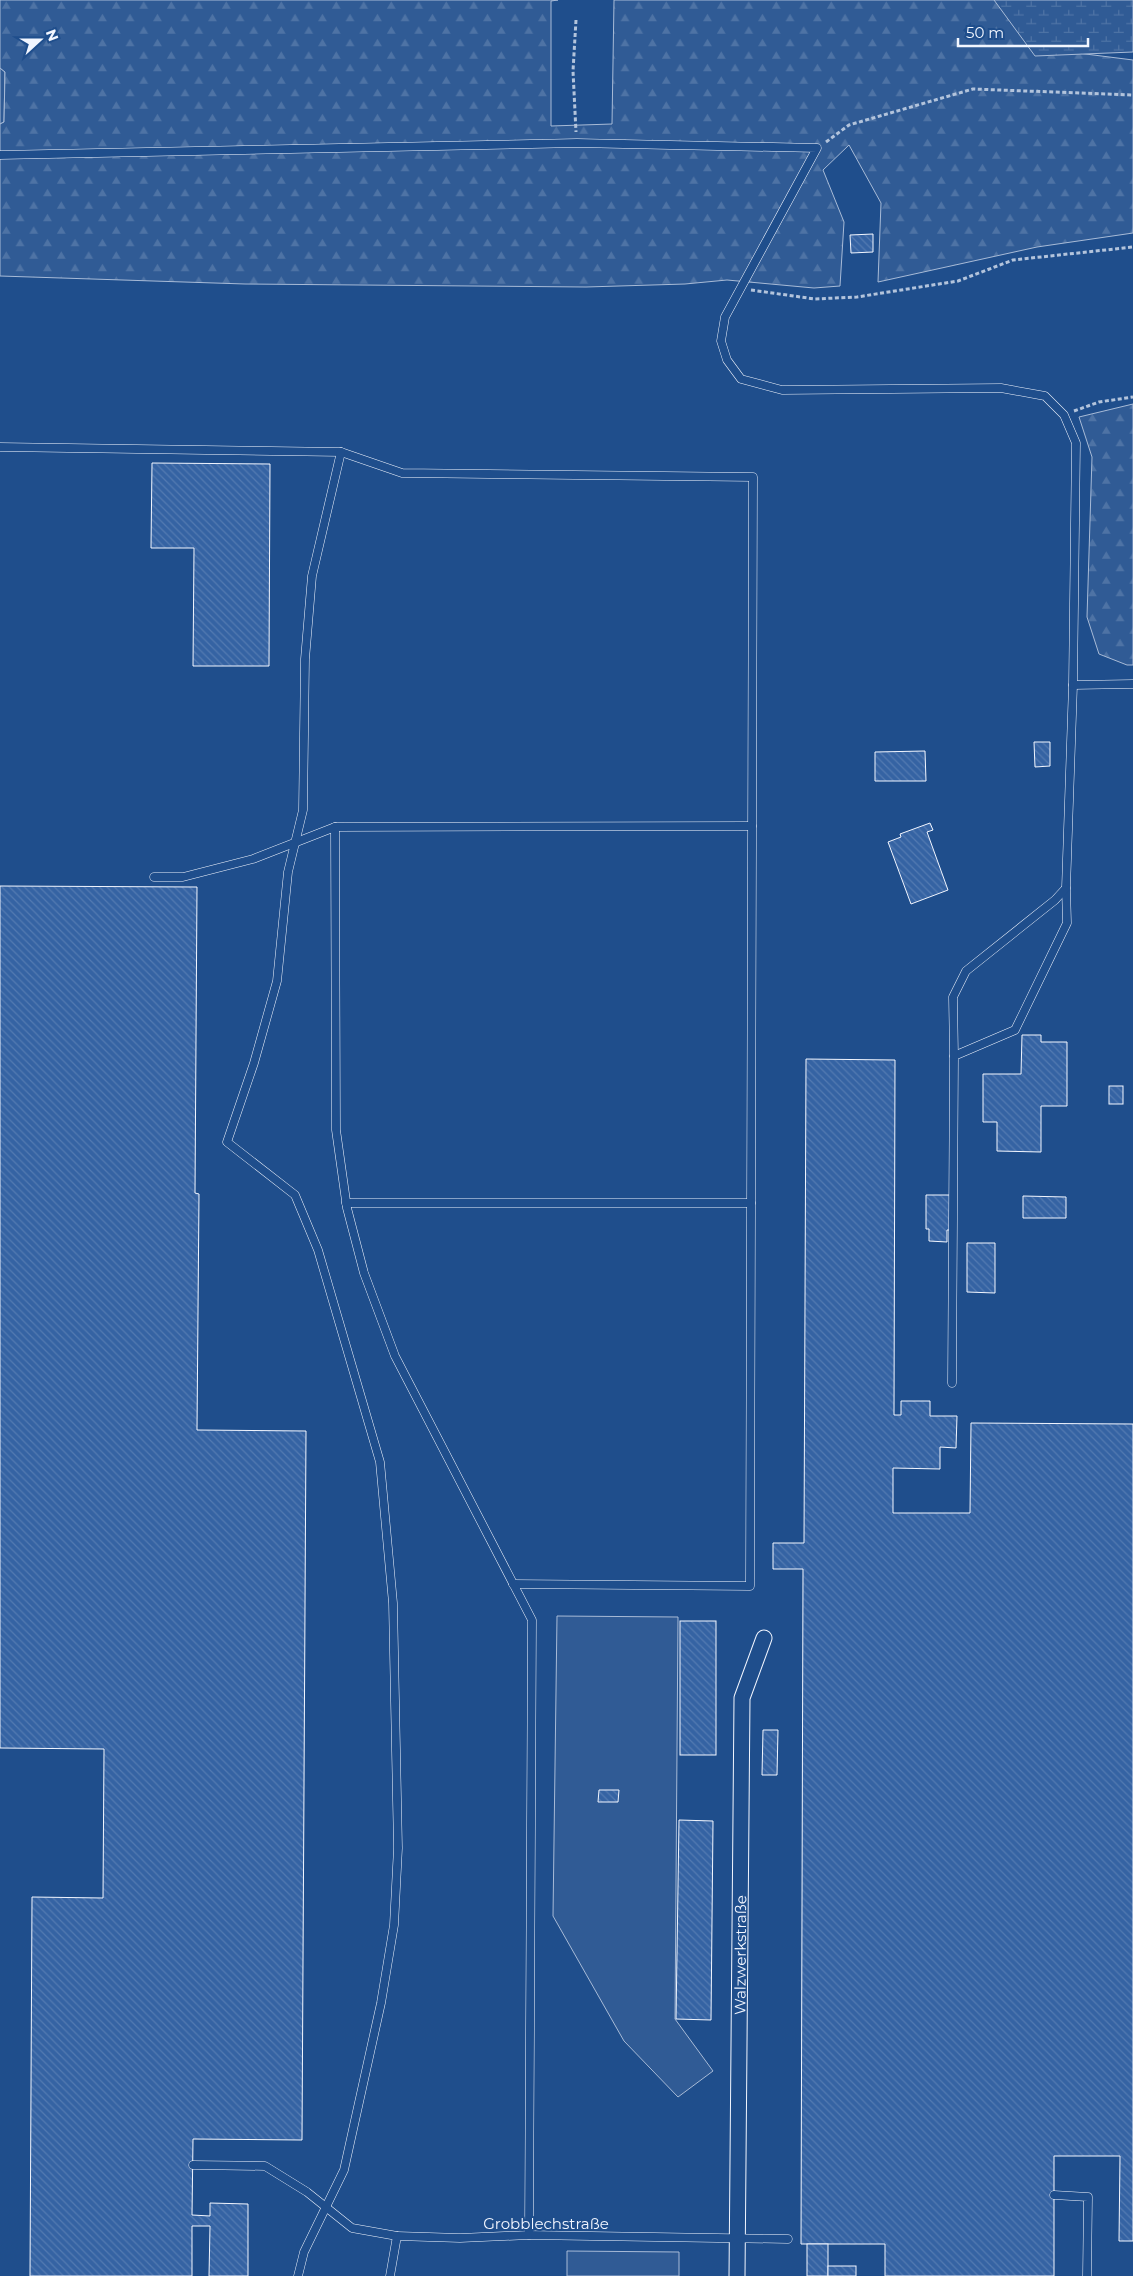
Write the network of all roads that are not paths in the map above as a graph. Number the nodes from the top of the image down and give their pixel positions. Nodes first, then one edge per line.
1 (0, 155) edge
2 (0, 447) edge
3 (341, 452) junction
4 (1133, 684) edge
5 (1073, 685) junction
6 (752, 826) junction
7 (335, 827) junction
8 (295, 842) junction
9 (154, 877) dead end
10 (1066, 888) junction
11 (954, 1056) junction
12 (346, 1203) junction
13 (751, 1203) junction
14 (952, 1383) dead end
15 (513, 1584) junction
16 (764, 1638) dead end
17 (193, 2165) dead end
18 (1054, 2196) dead end
19 (326, 2210) junction
20 (529, 2235) junction
21 (397, 2236) junction
22 (737, 2238) junction
23 (788, 2239) dead end
24 (298, 2276) edge
25 (390, 2276) edge
26 (736, 2276) edge
27 (1087, 2276) edge

1 - 5 lane
2 - 3 lane
3 - 6 lane
3 - 8 lane
4 - 5 lane
5 - 10 lane
6 - 7 lane
6 - 13 lane
7 - 8 lane
7 - 12 lane
8 - 9 lane
8 - 19 lane
10 - 11 lane
10 - 11 lane
11 - 14 lane
12 - 13 lane
12 - 15 lane
13 - 15 lane
15 - 20 lane
16 - 22 street, Walzwerkstraße
17 - 19 lane, Grobblechstraße
18 - 27 lane
19 - 21 lane, Grobblechstraße
19 - 24 lane
20 - 21 lane, Grobblechstraße
20 - 22 lane, Grobblechstraße
21 - 25 lane
22 - 23 lane, Grobblechstraße
22 - 26 street, Walzwerkstraße

